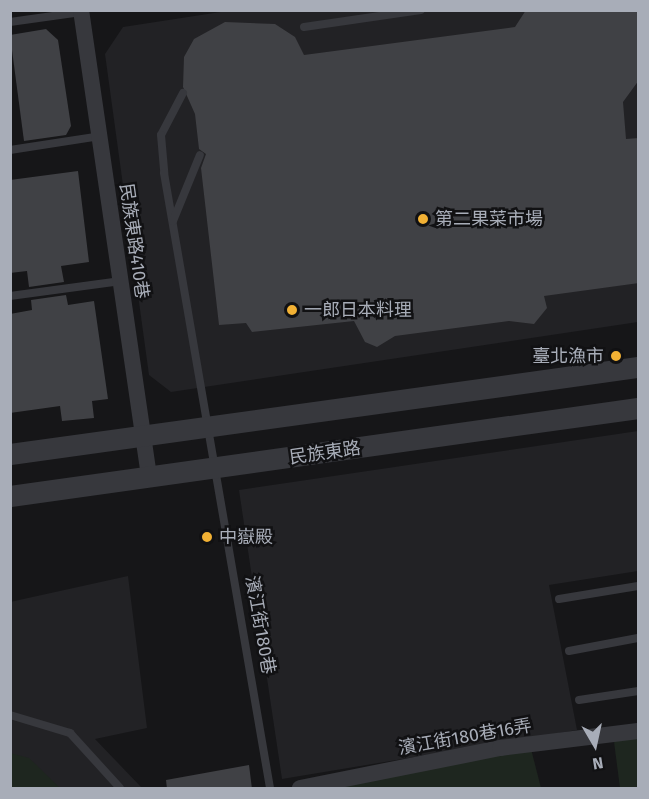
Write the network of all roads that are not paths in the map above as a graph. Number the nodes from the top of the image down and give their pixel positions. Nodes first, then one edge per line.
1 (421, 10) edge
2 (85, 11) edge
3 (10, 22) edge
4 (304, 27) dead end
5 (183, 93) dead end
6 (100, 136) junction
7 (10, 150) edge
8 (200, 155) dead end
9 (172, 223) junction
10 (121, 281) junction
11 (10, 296) edge
12 (639, 367) edge
13 (639, 408) edge
14 (209, 425) junction
15 (143, 434) junction
16 (10, 454) edge
17 (216, 468) junction
18 (149, 477) junction
19 (10, 496) edge
20 (639, 586) edge
21 (559, 599) dead end
22 (639, 638) edge
23 (569, 651) dead end
24 (639, 691) edge
25 (579, 700) dead end
26 (10, 715) edge
27 (639, 730) edge
28 (120, 789) edge
29 (270, 789) edge
30 (300, 789) edge

1 - 4 lane
2 - 3 lane
2 - 6 street, 民族東路410巷
5 - 9 lane, 濱江街180巷
6 - 7 lane
6 - 10 street, 民族東路410巷
8 - 9 lane
9 - 14 lane, 濱江街180巷
10 - 11 lane
10 - 15 street, 民族東路410巷
12 - 14 street
13 - 17 street, 民族東路
14 - 15 street
14 - 17 lane, 濱江街180巷
15 - 16 street
15 - 18 street, 民族東路410巷
17 - 18 street, 民族東路
17 - 29 lane, 濱江街180巷
18 - 19 street, 民族東路
20 - 21 lane
22 - 23 lane
24 - 25 lane
26 - 28 lane
27 - 30 street, 濱江街180巷16弄

